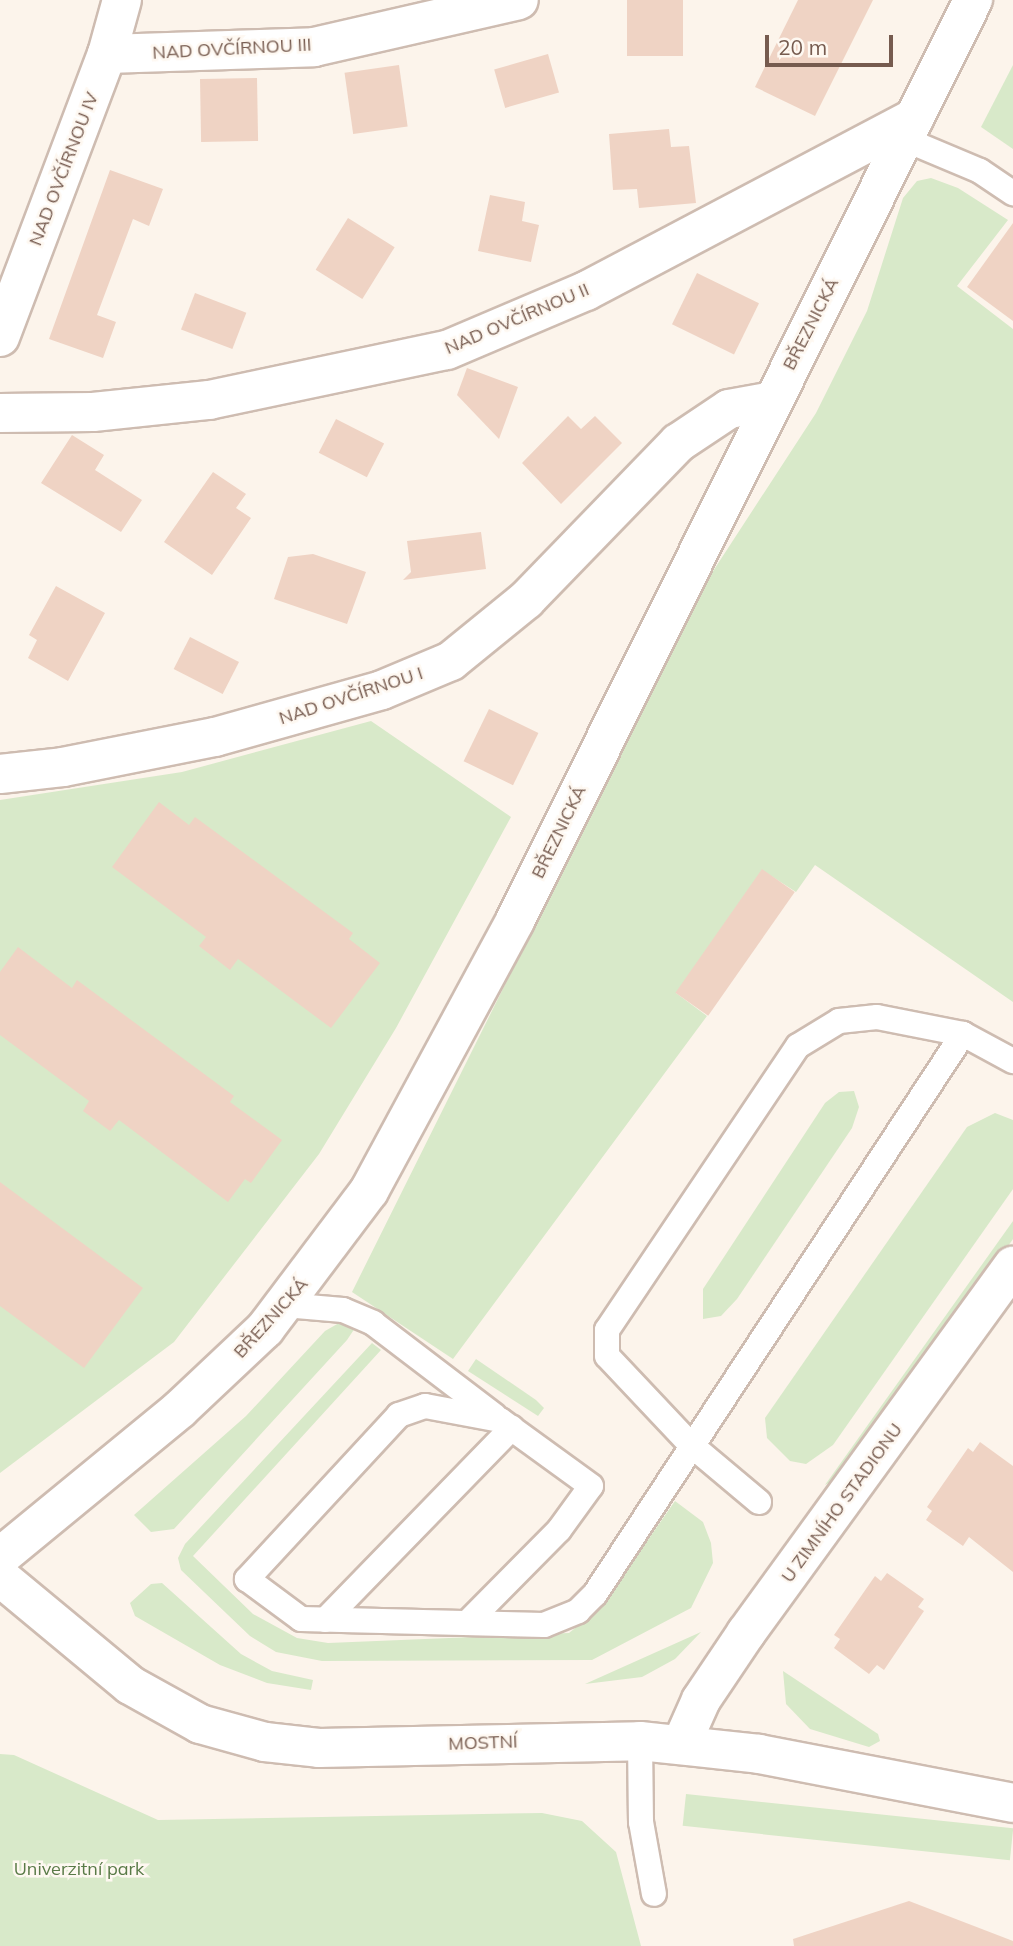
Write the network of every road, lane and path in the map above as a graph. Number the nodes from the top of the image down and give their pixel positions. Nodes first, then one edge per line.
1 (519, 0) edge
2 (973, 0) edge
3 (118, 2) edge
4 (107, 54) junction
5 (909, 128) junction
6 (1013, 193) edge
7 (0, 337) edge
8 (773, 401) junction
9 (0, 413) edge
10 (0, 774) edge
11 (964, 1034) junction
12 (1013, 1061) edge
13 (1013, 1266) edge
14 (285, 1305) junction
15 (506, 1424) junction
16 (691, 1446) junction
17 (759, 1502) dead end
18 (0, 1557) edge
19 (0, 1577) edge
20 (325, 1619) junction
21 (467, 1623) junction
22 (640, 1741) junction
23 (681, 1745) junction
24 (1013, 1803) edge
25 (654, 1895) dead end

1 - 4 street, NAD OVČÍRNOU III
2 - 5 street, BŘEZNICKÁ
3 - 4 street, NAD OVČÍRNOU IV
4 - 7 street, NAD OVČÍRNOU IV
5 - 6 lane
5 - 8 street, BŘEZNICKÁ
5 - 9 street, NAD OVČÍRNOU II
8 - 10 street, NAD OVČÍRNOU I
8 - 14 street, BŘEZNICKÁ
11 - 12 lane
11 - 16 lane
11 - 16 lane
13 - 23 street, U ZIMNÍHO STADIONU
14 - 15 lane
14 - 18 street, BŘEZNICKÁ
15 - 20 lane
15 - 20 lane
15 - 21 lane
16 - 17 lane
16 - 21 lane
19 - 22 street, MOSTNÍ
20 - 21 lane
22 - 23 street, MOSTNÍ
22 - 25 lane
23 - 24 street, MOSTNÍ

